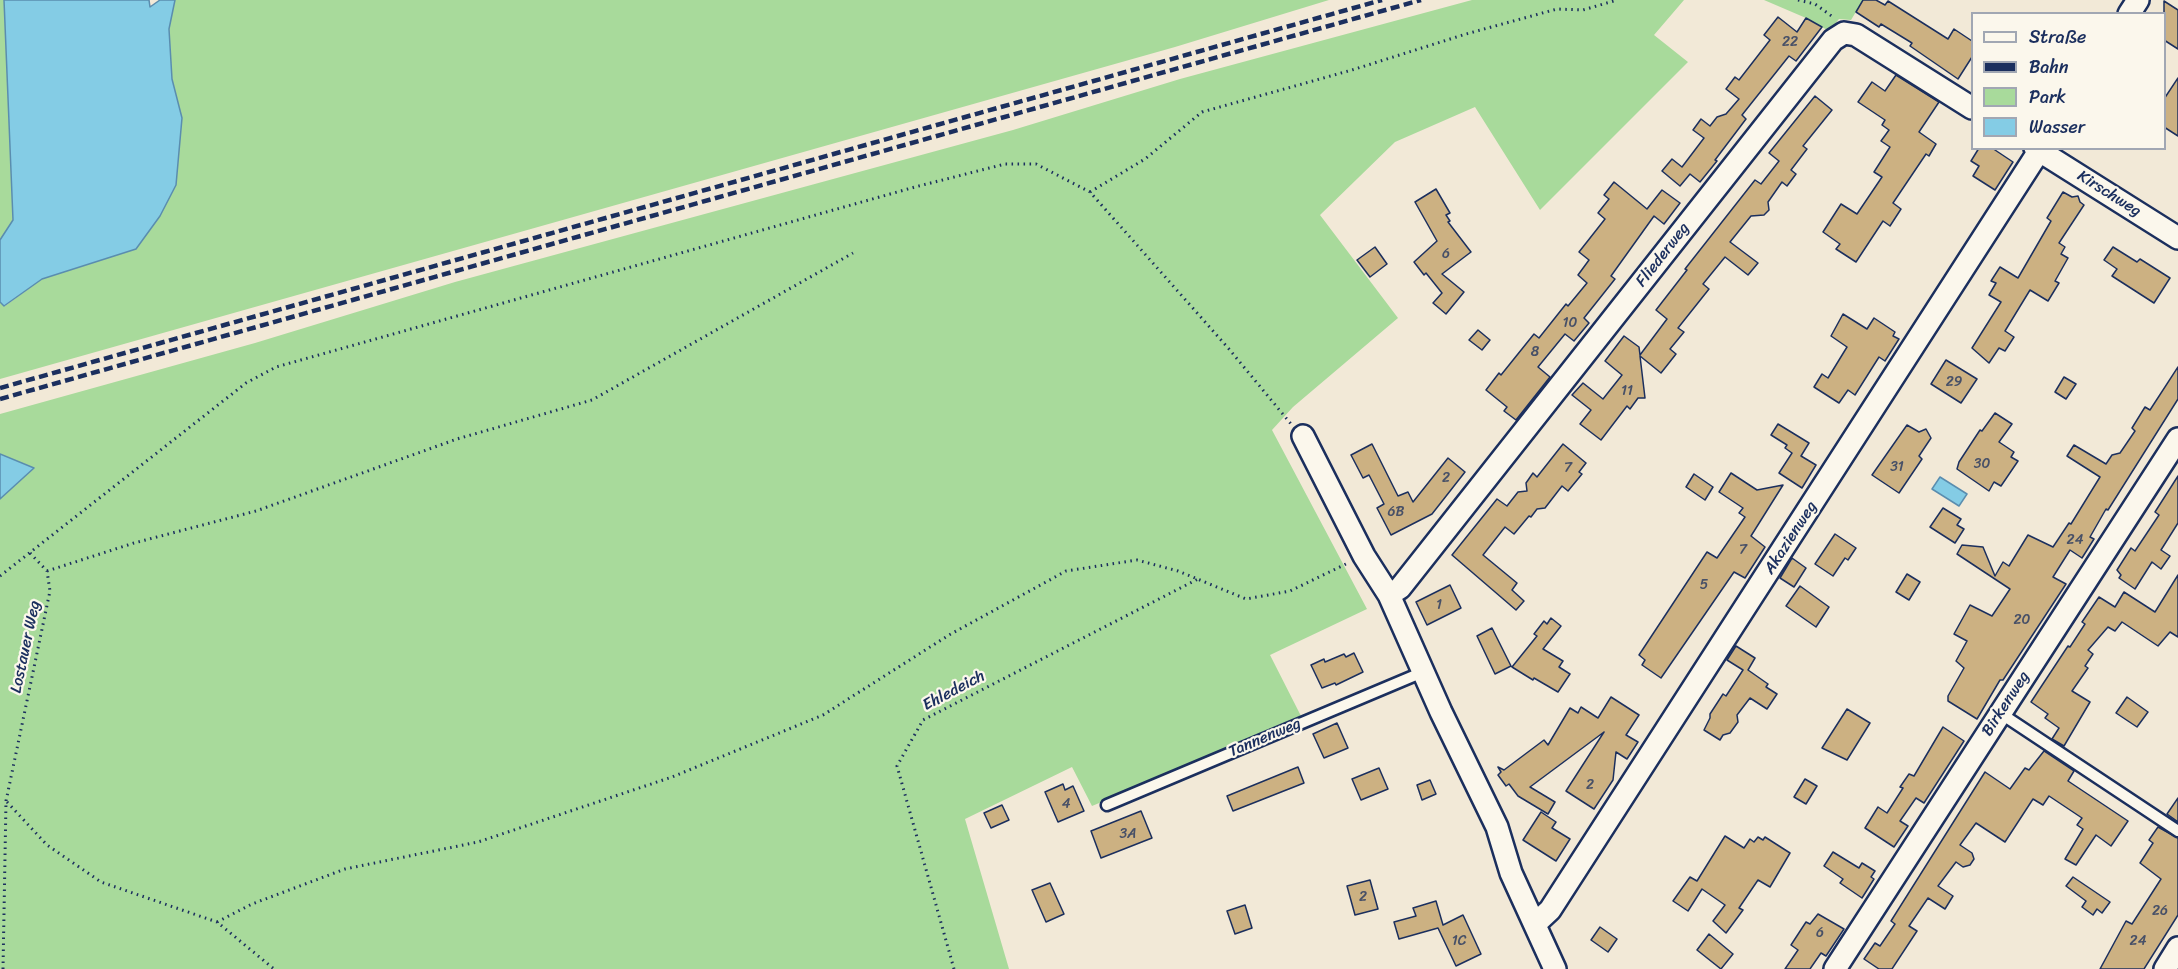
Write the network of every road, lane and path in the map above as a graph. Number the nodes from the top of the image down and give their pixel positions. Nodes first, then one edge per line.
1 (1617, 0) edge
2 (1798, 0) edge
3 (1856, 34) junction
4 (1971, 107) edge
5 (2038, 150) edge
6 (2041, 150) edge
7 (1090, 192) junction
8 (2178, 238) edge
9 (853, 253) dead end
10 (1303, 436) joint
11 (2178, 439) edge
12 (30, 553) junction
13 (1364, 556) junction
14 (47, 571) junction
15 (0, 576) edge
16 (1198, 579) junction
17 (1389, 596) junction
18 (1423, 672) junction
19 (2000, 713) junction
20 (6, 801) junction
21 (1107, 805) dead end
22 (2178, 831) edge
23 (217, 922) junction
24 (1535, 924) junction
25 (2178, 948) edge
26 (3, 969) edge
27 (274, 969) edge
28 (954, 969) edge
29 (1555, 969) edge
30 (1835, 969) edge
31 (2165, 969) edge

1 - 7 path
2 - 3 path
3 - 4 street
3 - 17 street, Fliederweg
5 - 24 street, Akazienweg
6 - 8 street, Kirschweg
7 - 10 path
7 - 12 path
9 - 14 path
10 - 13 street
11 - 19 street, Birkenweg
12 - 14 path
12 - 15 path
13 - 16 path
13 - 17 street
14 - 20 path, Lostauer Weg
16 - 23 path
16 - 28 path, Ehledeich
17 - 18 street
18 - 21 lane, Tannenweg
18 - 24 street
19 - 22 lane
19 - 30 street, Birkenweg
20 - 23 path
20 - 26 path, Lostauer Weg
23 - 27 path
24 - 29 street
25 - 31 street

